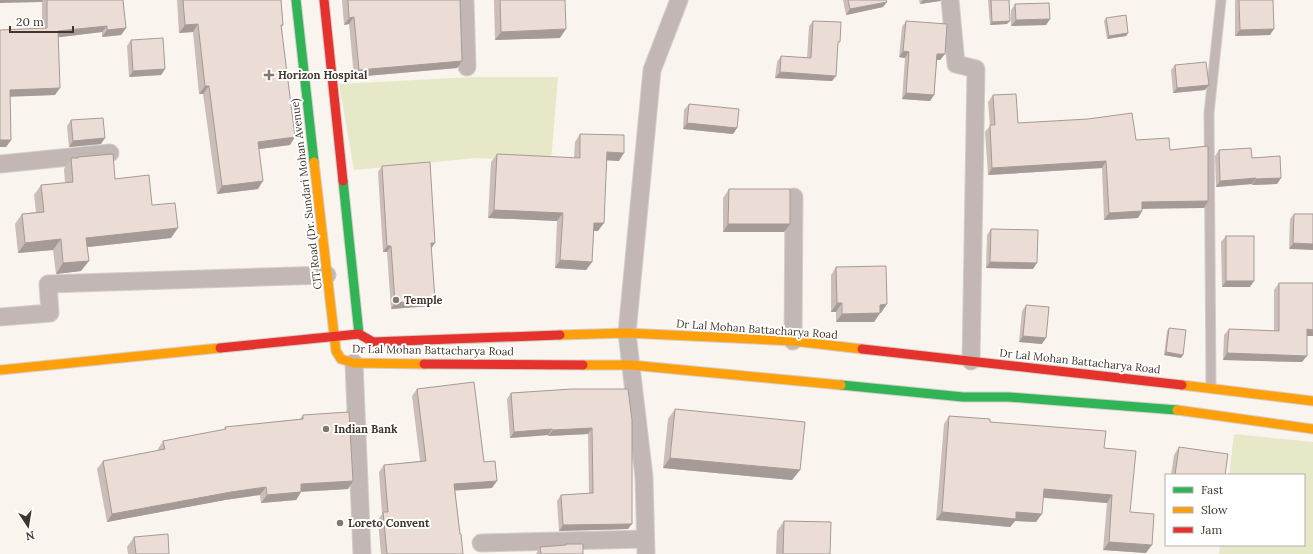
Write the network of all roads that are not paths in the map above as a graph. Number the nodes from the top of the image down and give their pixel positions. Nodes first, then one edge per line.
1 (296, 0) edge
2 (324, 0) edge
3 (465, 0) edge
4 (679, 0) edge
5 (950, 0) edge
6 (1221, 0) edge
7 (468, 68) dead end
8 (110, 153) edge
9 (0, 164) edge
10 (794, 197) dead end
11 (327, 275) junction
12 (0, 317) edge
13 (359, 334) junction
14 (627, 334) junction
15 (334, 337) junction
16 (793, 341) junction
17 (971, 362) junction
18 (354, 363) junction
19 (631, 365) junction
20 (0, 370) edge
21 (1211, 388) junction
22 (1313, 400) edge
23 (1313, 429) edge
24 (481, 543) dead end
25 (645, 547) edge
26 (362, 554) edge

1 - 11 main road, CIT Road (Dr. Sundari Mohan Avenue)
2 - 13 main road
3 - 7 street
4 - 14 street
5 - 17 street
6 - 21 lane
8 - 9 street
10 - 16 street
11 - 12 street
11 - 15 main road, CIT Road (Dr. Sundari Mohan Avenue)
13 - 14 main road, Dr Lal Mohan Battacharya Road
13 - 15 main road, Dr Lal Mohan Battacharya Road
14 - 16 main road, Dr Lal Mohan Battacharya Road
14 - 19 street
15 - 18 main road, Dr Lal Mohan Battacharya Road
15 - 20 main road
16 - 17 main road, Dr Lal Mohan Battacharya Road
17 - 21 main road, Dr Lal Mohan Battacharya Road
18 - 19 main road, Dr Lal Mohan Battacharya Road
18 - 26 street
19 - 23 main road, Dr Lal Mohan Battacharya Road
19 - 25 street
21 - 22 main road, Dr Lal Mohan Battacharya Road
24 - 25 street

